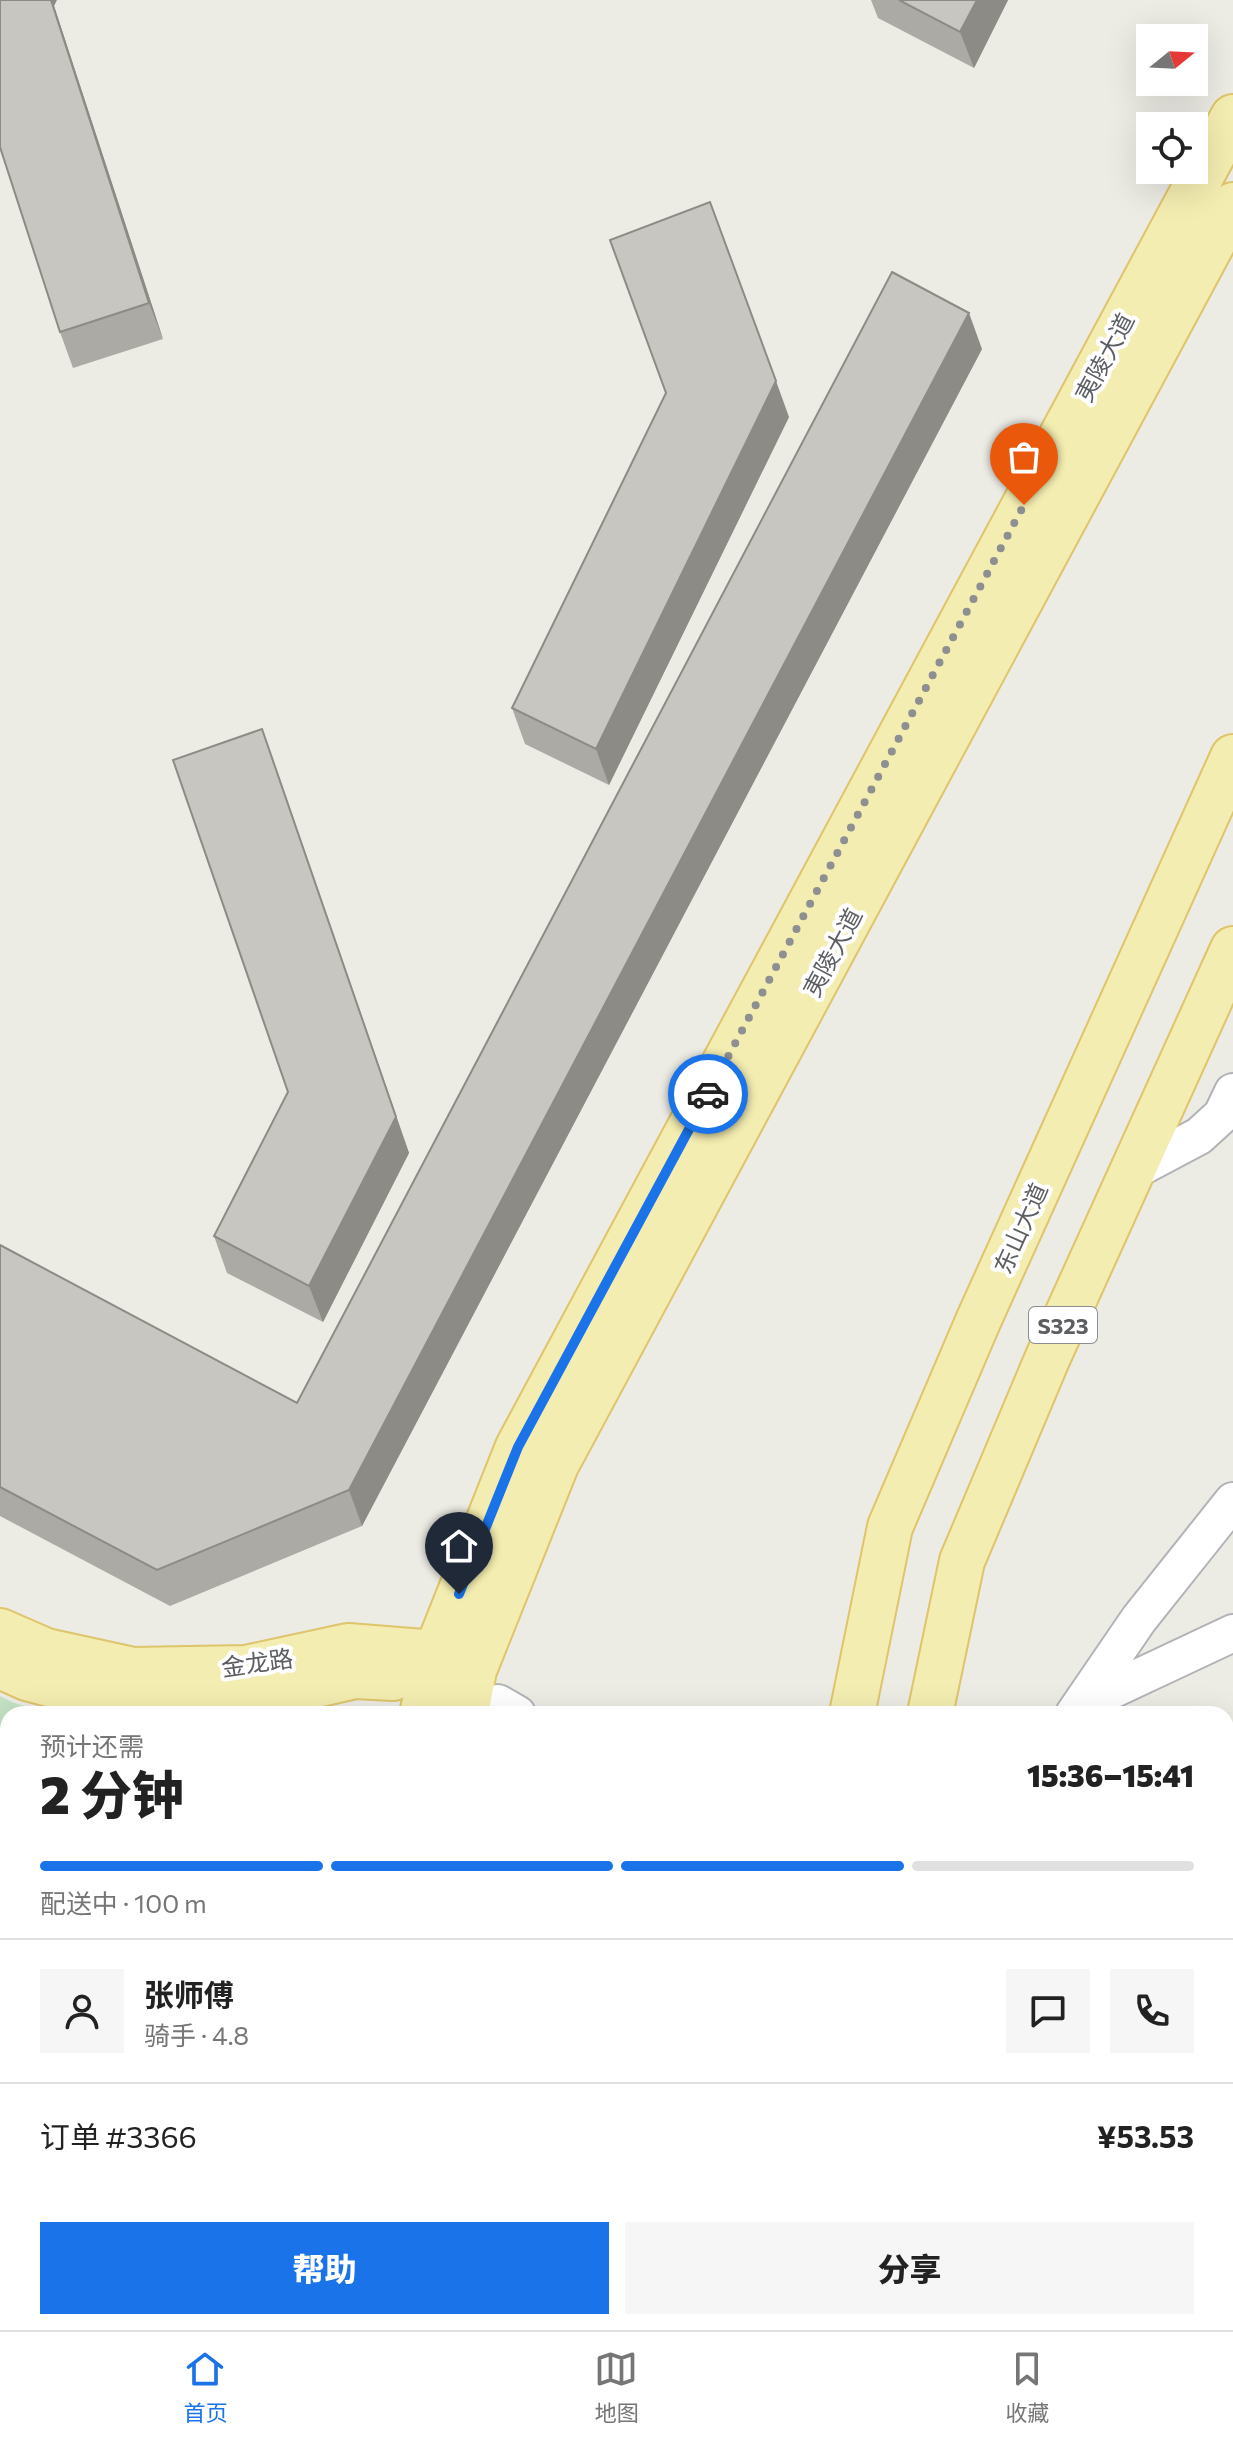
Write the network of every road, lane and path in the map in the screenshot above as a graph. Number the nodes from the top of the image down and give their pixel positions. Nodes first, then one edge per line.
1 (1233, 117) edge
2 (1233, 205) edge
3 (1233, 757) edge
4 (1233, 949) edge
5 (1233, 1092) edge
6 (1133, 1171) junction
7 (1233, 1501) edge
8 (0, 1631) edge
9 (1233, 1633) edge
10 (0, 1666) edge
11 (464, 1693) edge
12 (854, 1706) edge
13 (932, 1706) edge
14 (1079, 1706) edge
15 (1083, 1706) edge

1 - 11 main road, 夷陵大道
2 - 11 main road, 夷陵大道
3 - 12 main road, 东山大道
4 - 6 main road, S323
5 - 6 street
6 - 13 main road, S323
7 - 14 street
8 - 11 main road, 金龙路
9 - 15 street
10 - 11 main road, 金龙路

